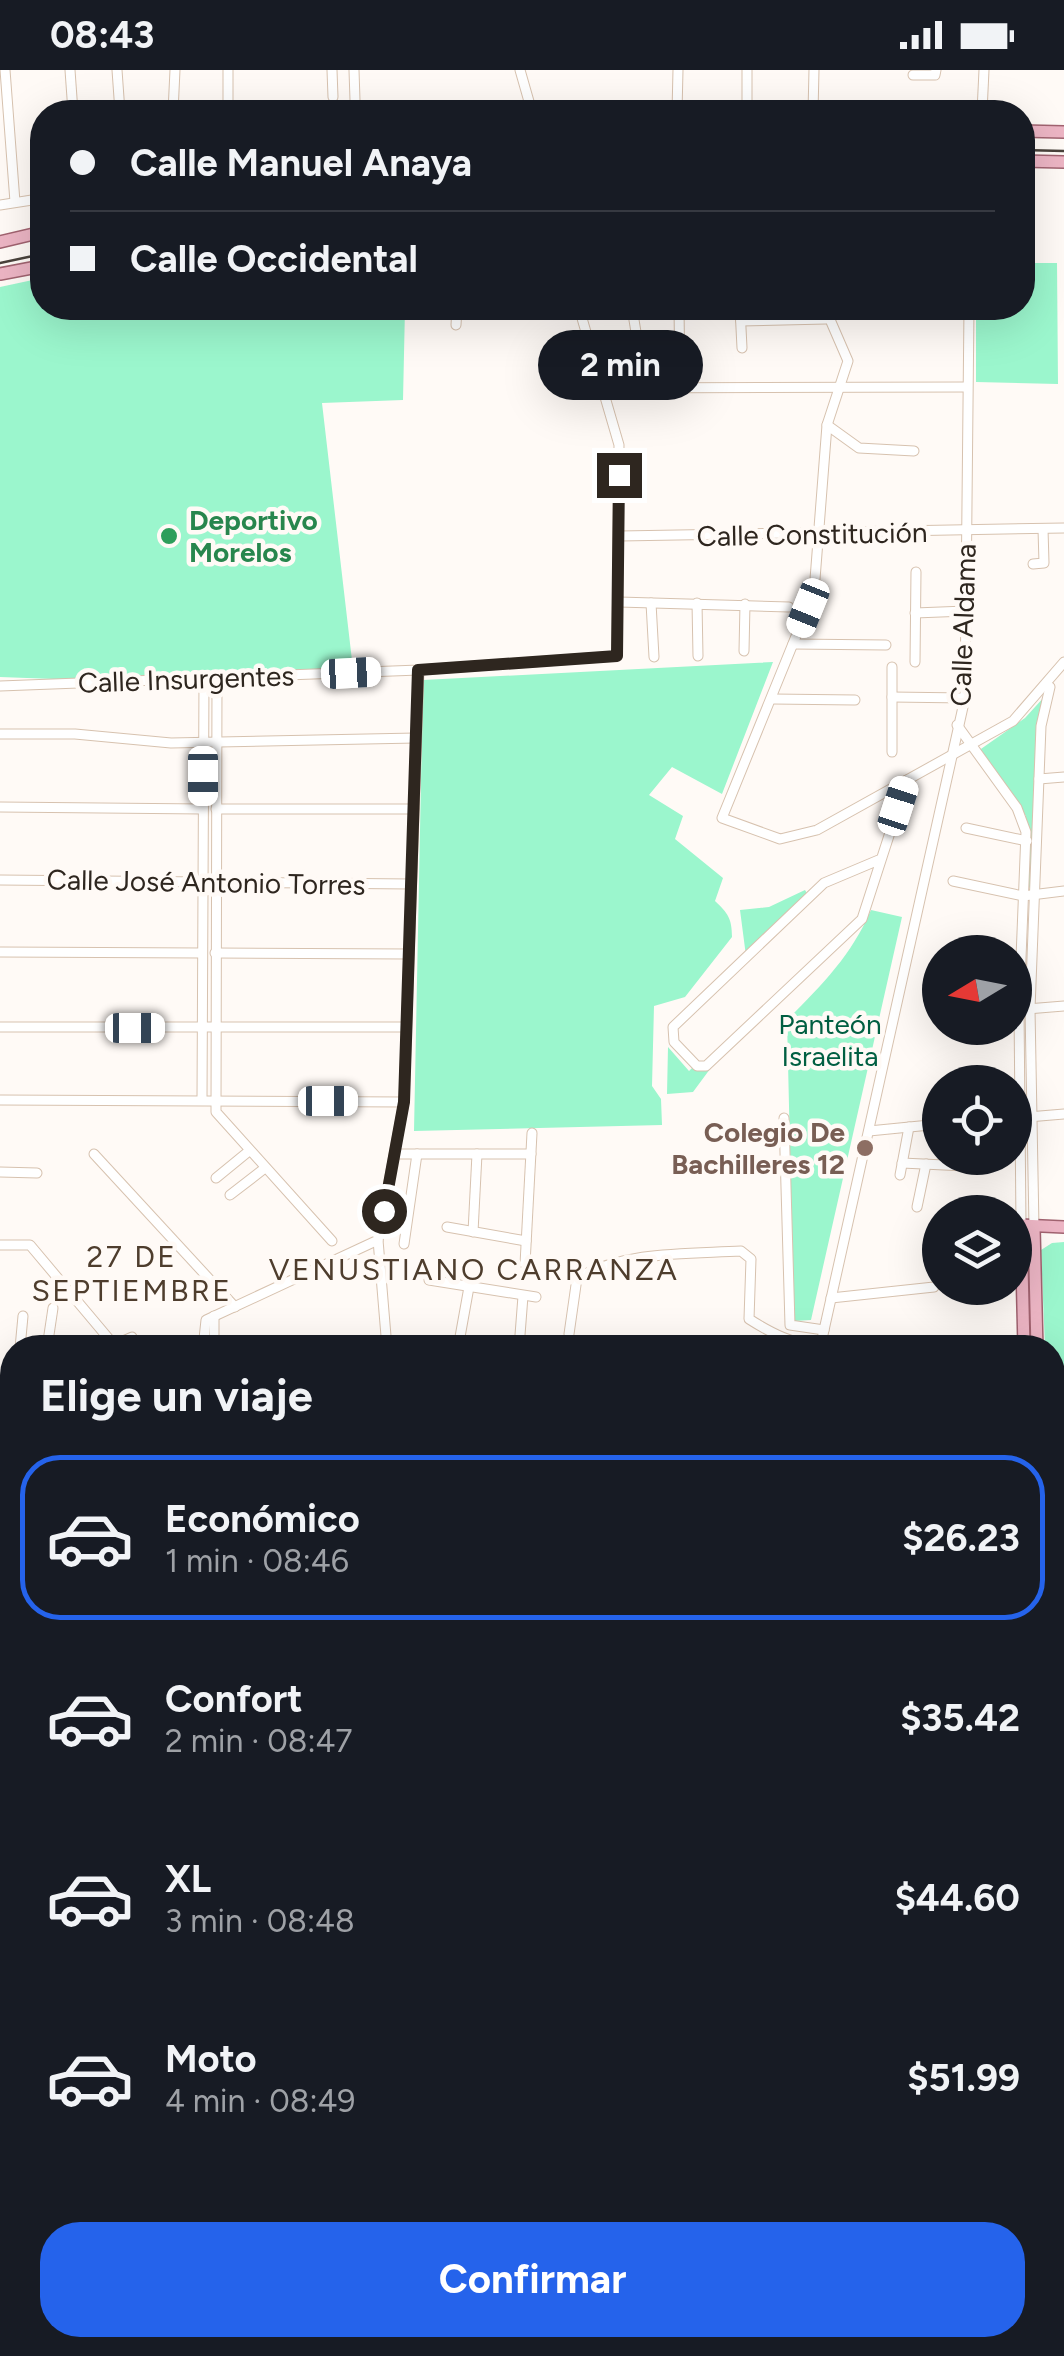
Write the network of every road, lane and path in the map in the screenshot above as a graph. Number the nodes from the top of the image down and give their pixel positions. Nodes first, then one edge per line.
1 (5, 70) edge
2 (70, 70) edge
3 (117, 70) edge
4 (175, 70) edge
5 (228, 70) edge
6 (332, 70) edge
7 (354, 70) edge
8 (520, 70) edge
9 (678, 70) edge
10 (747, 70) edge
11 (814, 70) edge
12 (936, 70) edge
13 (984, 70) edge
14 (913, 75) dead end
15 (334, 98) dead end
16 (72, 100) edge
17 (119, 100) edge
18 (174, 100) edge
19 (228, 100) edge
20 (355, 100) dead end
21 (529, 100) edge
22 (677, 100) edge
23 (746, 100) edge
24 (813, 100) edge
25 (983, 100) edge
26 (4, 112) edge
27 (1035, 131) edge
28 (1064, 132) edge
29 (1035, 161) edge
30 (1064, 162) edge
31 (30, 200) edge
32 (15, 202) junction
33 (0, 205) edge
34 (30, 235) edge
35 (0, 242) edge
36 (30, 268) edge
37 (0, 274) edge
38 (456, 320) edge
39 (583, 320) edge
40 (634, 320) edge
41 (679, 320) edge
42 (752, 320) edge
43 (830, 320) edge
44 (969, 320) edge
45 (741, 321) joint
46 (456, 325) dead end
47 (638, 344) dead end
48 (742, 348) dead end
49 (967, 386) junction
50 (680, 387) junction
51 (841, 387) junction
52 (604, 388) junction
53 (827, 425) junction
54 (914, 451) dead end
55 (1043, 528) junction
56 (1064, 528) edge
57 (967, 532) junction
58 (818, 535) junction
59 (620, 536) junction
60 (1033, 564) dead end
61 (916, 572) dead end
62 (619, 602) junction
63 (651, 603) junction
64 (696, 603) junction
65 (745, 604) junction
66 (788, 607) dead end
67 (966, 611) junction
68 (916, 613) junction
69 (793, 644) junction
70 (886, 645) dead end
71 (744, 651) dead end
72 (698, 656) dead end
73 (654, 657) dead end
74 (915, 662) dead end
75 (892, 667) dead end
76 (1062, 667) edge
77 (418, 670) junction
78 (217, 678) junction
79 (204, 679) junction
80 (1052, 680) junction
81 (0, 686) edge
82 (892, 697) junction
83 (965, 698) junction
84 (773, 699) junction
85 (855, 700) dead end
86 (957, 725) junction
87 (0, 734) edge
88 (416, 738) junction
89 (216, 743) junction
90 (204, 744) junction
91 (970, 748) junction
92 (892, 752) dead end
93 (947, 761) junction
94 (1064, 777) edge
95 (1039, 779) junction
96 (907, 780) junction
97 (0, 807) edge
98 (203, 808) junction
99 (216, 809) junction
100 (414, 809) junction
101 (966, 828) dead end
102 (1027, 841) junction
103 (882, 859) junction
104 (0, 880) edge
105 (202, 881) junction
106 (214, 881) junction
107 (953, 881) dead end
108 (411, 884) junction
109 (1064, 891) edge
110 (1035, 894) junction
111 (1023, 896) junction
112 (1021, 935) edge
113 (0, 952) edge
114 (202, 953) junction
115 (214, 953) junction
116 (408, 954) junction
117 (1032, 963) edge
118 (1064, 1006) edge
119 (1032, 1009) edge
120 (0, 1027) edge
121 (406, 1027) junction
122 (202, 1028) junction
123 (215, 1028) junction
124 (0, 1100) edge
125 (202, 1100) junction
126 (215, 1100) junction
127 (404, 1102) junction
128 (1064, 1114) edge
129 (1032, 1116) edge
130 (784, 1118) dead end
131 (922, 1126) edge
132 (909, 1127) junction
133 (869, 1131) junction
134 (532, 1133) dead end
135 (249, 1151) junction
136 (94, 1154) dead end
137 (396, 1154) junction
138 (417, 1154) junction
139 (477, 1154) junction
140 (531, 1154) junction
141 (922, 1165) edge
142 (264, 1168) junction
143 (0, 1172) edge
144 (37, 1172) dead end
145 (924, 1175) edge
146 (216, 1178) dead end
147 (230, 1195) dead end
148 (917, 1207) dead end
149 (447, 1227) dead end
150 (1032, 1227) edge
151 (1064, 1228) edge
152 (473, 1232) junction
153 (332, 1240) dead end
154 (378, 1240) junction
155 (526, 1240) junction
156 (404, 1244) dead end
157 (0, 1245) edge
158 (525, 1264) dead end
159 (429, 1280) dead end
160 (1032, 1281) edge
161 (468, 1287) junction
162 (922, 1287) edge
163 (523, 1296) junction
164 (536, 1297) dead end
165 (831, 1298) junction
166 (1025, 1305) edge
167 (235, 1306) junction
168 (53, 1308) dead end
169 (24, 1316) dead end
170 (214, 1316) junction
171 (824, 1330) junction
172 (568, 1334) dead end
173 (22, 1335) edge
174 (49, 1335) edge
175 (106, 1335) edge
176 (202, 1335) edge
177 (214, 1335) edge
178 (386, 1335) edge
179 (460, 1335) edge
180 (520, 1335) edge
181 (780, 1335) edge
182 (823, 1335) edge
183 (1024, 1335) edge
184 (1036, 1335) edge

1 - 26 street
2 - 16 street
3 - 17 street
4 - 18 street
5 - 19 street
6 - 15 street
7 - 20 street
8 - 21 street
9 - 22 street
10 - 23 street
11 - 24 street
12 - 14 street
13 - 25 street
26 - 32 street
27 - 28 main road
29 - 30 main road
31 - 32 street
32 - 33 street
34 - 35 main road
36 - 37 main road
38 - 46 street
39 - 52 street
40 - 47 street
41 - 50 street
42 - 45 street
43 - 51 street
44 - 49 street, Calle Aldama
45 - 48 street
49 - 51 street
49 - 57 street, Calle Aldama
50 - 51 street
50 - 52 street
51 - 53 street
52 - 59 street
53 - 54 street
53 - 58 street
55 - 56 street, Calle Constitución
55 - 57 street, Calle Constitución
55 - 60 street
57 - 58 street, Calle Constitución
57 - 67 street, Calle Aldama
58 - 59 street, Calle Constitución
58 - 69 street
59 - 62 street
61 - 68 street
62 - 63 street
62 - 77 street, Calle Insurgentes
63 - 64 street
63 - 73 street
64 - 65 street
64 - 72 street
65 - 66 street
65 - 71 street
67 - 68 street
67 - 83 street, Calle Aldama
68 - 74 street
69 - 70 street
69 - 84 street
75 - 82 street
76 - 80 street
77 - 78 street, Calle Insurgentes
77 - 88 street
78 - 79 street, Calle Insurgentes
78 - 89 street
79 - 81 street, Calle Insurgentes
79 - 90 street
80 - 91 street
80 - 95 street
82 - 83 street
82 - 92 street
83 - 86 street, Calle Aldama
84 - 85 street
84 - 96 street
86 - 91 street
86 - 93 street, Calle Aldama
87 - 90 street
88 - 89 street
88 - 100 street
89 - 90 street
89 - 99 street
90 - 98 street
91 - 93 street
91 - 102 street
93 - 96 street
93 - 133 street, Calle Aldama
94 - 95 street
95 - 110 street
96 - 103 street
97 - 98 street
98 - 105 street
99 - 100 street
99 - 106 street
100 - 108 street
101 - 102 street
102 - 111 street
103 - 103 street
104 - 105 street, Calle José Antonio Torres
105 - 106 street, Calle José Antonio Torres
105 - 114 street
106 - 108 street, Calle José Antonio Torres
106 - 115 street
107 - 111 street
108 - 116 street
109 - 110 street
110 - 111 street
110 - 117 street
111 - 112 street
113 - 114 street
114 - 122 street
115 - 116 street
115 - 123 street
116 - 121 street
118 - 119 street
120 - 122 street
121 - 123 street
121 - 127 street
122 - 123 street
122 - 125 street
123 - 126 street
124 - 125 street
125 - 126 street
126 - 127 street
126 - 135 street
127 - 137 street
128 - 129 street
130 - 171 street
131 - 132 street
132 - 133 street
132 - 141 street
133 - 165 street, Calle Aldama
134 - 140 street
135 - 142 street
135 - 146 street
136 - 167 street
137 - 138 street
137 - 154 street
138 - 139 street
138 - 156 street
139 - 140 street
139 - 152 street
140 - 155 street
142 - 147 street
142 - 153 street
143 - 144 street
145 - 148 street
149 - 152 street
150 - 151 main road
152 - 155 street
154 - 167 street
154 - 178 street
155 - 158 street
157 - 175 street
159 - 161 street
160 - 184 main road
161 - 163 street
161 - 179 street
162 - 165 street
163 - 164 street
163 - 180 street
165 - 171 street, Calle Aldama
166 - 183 main road
167 - 170 street
168 - 174 street
169 - 173 street
170 - 176 street
170 - 177 street
171 - 182 street, Calle Aldama
172 - 181 street

